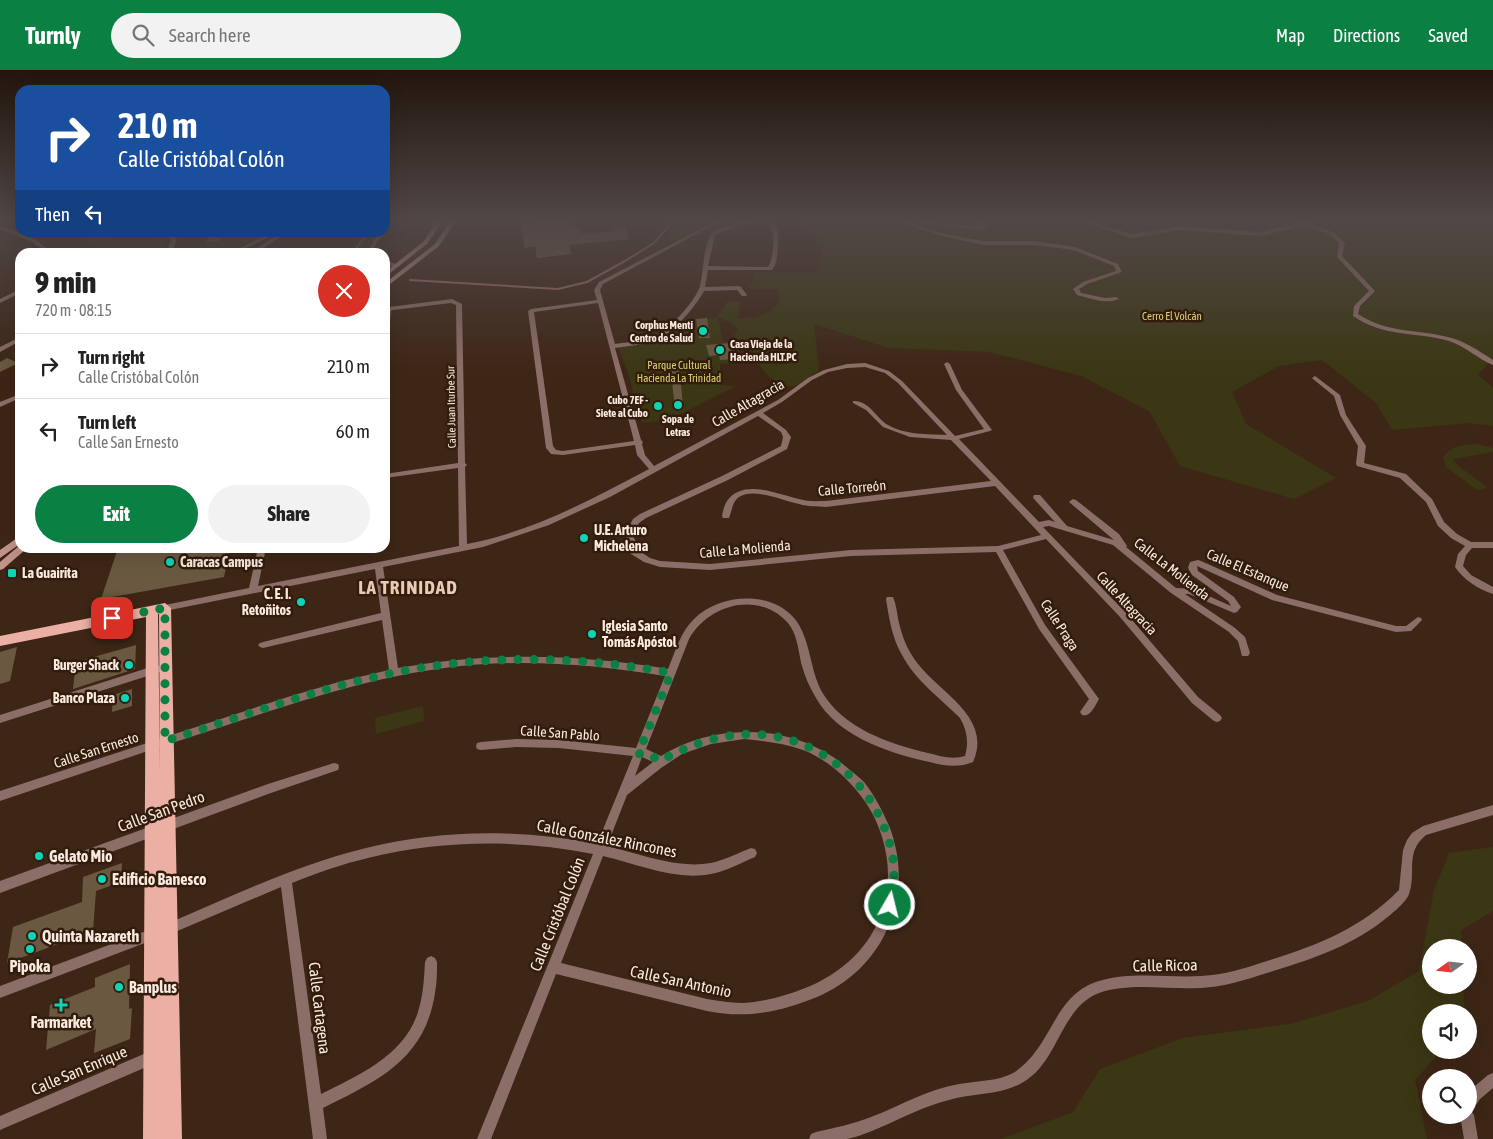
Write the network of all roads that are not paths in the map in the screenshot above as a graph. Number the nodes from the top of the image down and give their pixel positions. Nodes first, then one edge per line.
1 (404, 271) edge
2 (624, 271) edge
3 (705, 271) edge
4 (1119, 271) edge
5 (1353, 271) edge
6 (390, 282) edge
7 (702, 289) junction
8 (15, 294) edge
9 (744, 294) dead end
10 (1116, 299) dead end
11 (0, 301) edge
12 (601, 301) junction
13 (390, 310) edge
14 (15, 342) edge
15 (614, 346) junction
16 (0, 350) edge
17 (1493, 363) edge
18 (946, 364) dead end
19 (1315, 378) dead end
20 (15, 398) edge
21 (855, 402) dead end
22 (0, 406) edge
23 (758, 414) junction
24 (955, 438) junction
25 (639, 442) junction
26 (463, 465) junction
27 (653, 470) junction
28 (390, 475) edge
29 (997, 483) junction
30 (1036, 497) dead end
31 (1073, 502) dead end
32 (726, 516) dead end
33 (1037, 525) junction
34 (1064, 527) junction
35 (1047, 536) junction
36 (15, 543) edge
37 (1470, 545) junction
38 (1493, 546) edge
39 (463, 549) junction
40 (998, 549) junction
41 (1126, 550) junction
42 (16, 553) edge
43 (261, 553) edge
44 (0, 555) edge
45 (379, 566) junction
46 (0, 567) edge
47 (253, 590) junction
48 (1174, 591) junction
49 (1493, 591) edge
50 (890, 600) dead end
51 (158, 609) junction
52 (384, 616) junction
53 (1418, 620) dead end
54 (0, 641) edge
55 (264, 645) dead end
56 (1245, 653) dead end
57 (158, 669) junction
58 (394, 673) junction
59 (671, 673) junction
60 (1085, 712) dead end
61 (1217, 718) dead end
62 (0, 719) edge
63 (158, 744) junction
64 (481, 746) dead end
65 (638, 754) junction
66 (657, 764) junction
67 (334, 767) dead end
68 (624, 792) junction
69 (0, 796) edge
70 (1493, 810) edge
71 (160, 829) junction
72 (600, 850) junction
73 (752, 853) dead end
74 (286, 881) junction
75 (0, 887) edge
76 (160, 932) junction
77 (431, 962) dead end
78 (553, 967) junction
79 (0, 992) edge
80 (171, 1049) junction
81 (153, 1057) junction
82 (1493, 1080) edge
83 (1477, 1092) edge
84 (316, 1104) junction
85 (0, 1123) edge
86 (1468, 1124) edge
87 (153, 1139) edge
88 (172, 1139) edge
89 (320, 1139) edge
90 (484, 1139) edge
91 (816, 1139) edge
92 (1471, 1139) edge

1 - 6 main road
2 - 12 street
3 - 7 street
4 - 10 street
5 - 17 street
7 - 9 street
7 - 15 street
8 - 11 street
12 - 15 street
12 - 25 street
13 - 26 street, Calle Juan Iturbe Sur
14 - 16 street
15 - 25 street
18 - 24 street
19 - 37 street
20 - 22 street
21 - 24 street
23 - 24 street, Calle Altagracia
23 - 27 street, Calle Altagracia
23 - 40 street, Calle La Molienda
24 - 29 street, Calle Altagracia
25 - 27 street
26 - 28 street
26 - 39 street, Calle Juan Iturbe Sur
27 - 39 street, Calle Altagracia
29 - 32 street, Calle Torreón
29 - 33 street, Calle Altagracia
30 - 34 street
31 - 41 street
33 - 34 street, Calle La Molienda
33 - 35 street, Calle Altagracia
34 - 41 street, Calle La Molienda
35 - 40 street, Calle La Molienda
35 - 61 street, Calle Altagracia
36 - 44 main road
37 - 38 street
37 - 49 street
39 - 45 street, Calle Altagracia
40 - 60 street, Calle Praga
41 - 48 street, Calle La Molienda
42 - 46 main road
43 - 47 street
45 - 47 street, Calle Altagracia
45 - 52 street
47 - 51 street, Calle Altagracia
48 - 53 street, Calle El Estanque
48 - 56 street, Calle La Molienda
50 - 59 street, Calle Cristóbal Colón
51 - 54 main road
51 - 57 main road
52 - 55 street
52 - 58 street
57 - 62 street
57 - 63 main road
58 - 59 street, Calle San Ernesto
58 - 63 street, Calle San Ernesto
59 - 65 street, Calle Cristóbal Colón
63 - 69 street, Calle San Ernesto
63 - 71 main road
64 - 65 street, Calle San Pablo
65 - 66 street
65 - 68 street, Calle Cristóbal Colón
66 - 68 street, Calle San Antonio
66 - 78 street, Calle San Antonio
67 - 71 street, Calle San Pedro
68 - 72 street, Calle Cristóbal Colón
70 - 91 street, Calle Ricoa
71 - 75 street, Calle San Pedro
71 - 76 main road
72 - 73 street, Calle González Rincones
72 - 74 street, Calle González Rincones
72 - 78 street, Calle Cristóbal Colón
74 - 76 street, Calle González Rincones
74 - 84 street, Calle Cartagena
76 - 79 street
76 - 80 main road
76 - 81 main road
77 - 84 street
78 - 90 street, Calle Cristóbal Colón
80 - 81 street, Calle San Enrique
80 - 88 main road
81 - 85 street, Calle San Enrique
81 - 87 main road
82 - 83 street
84 - 89 street, Calle Cartagena
86 - 92 street

